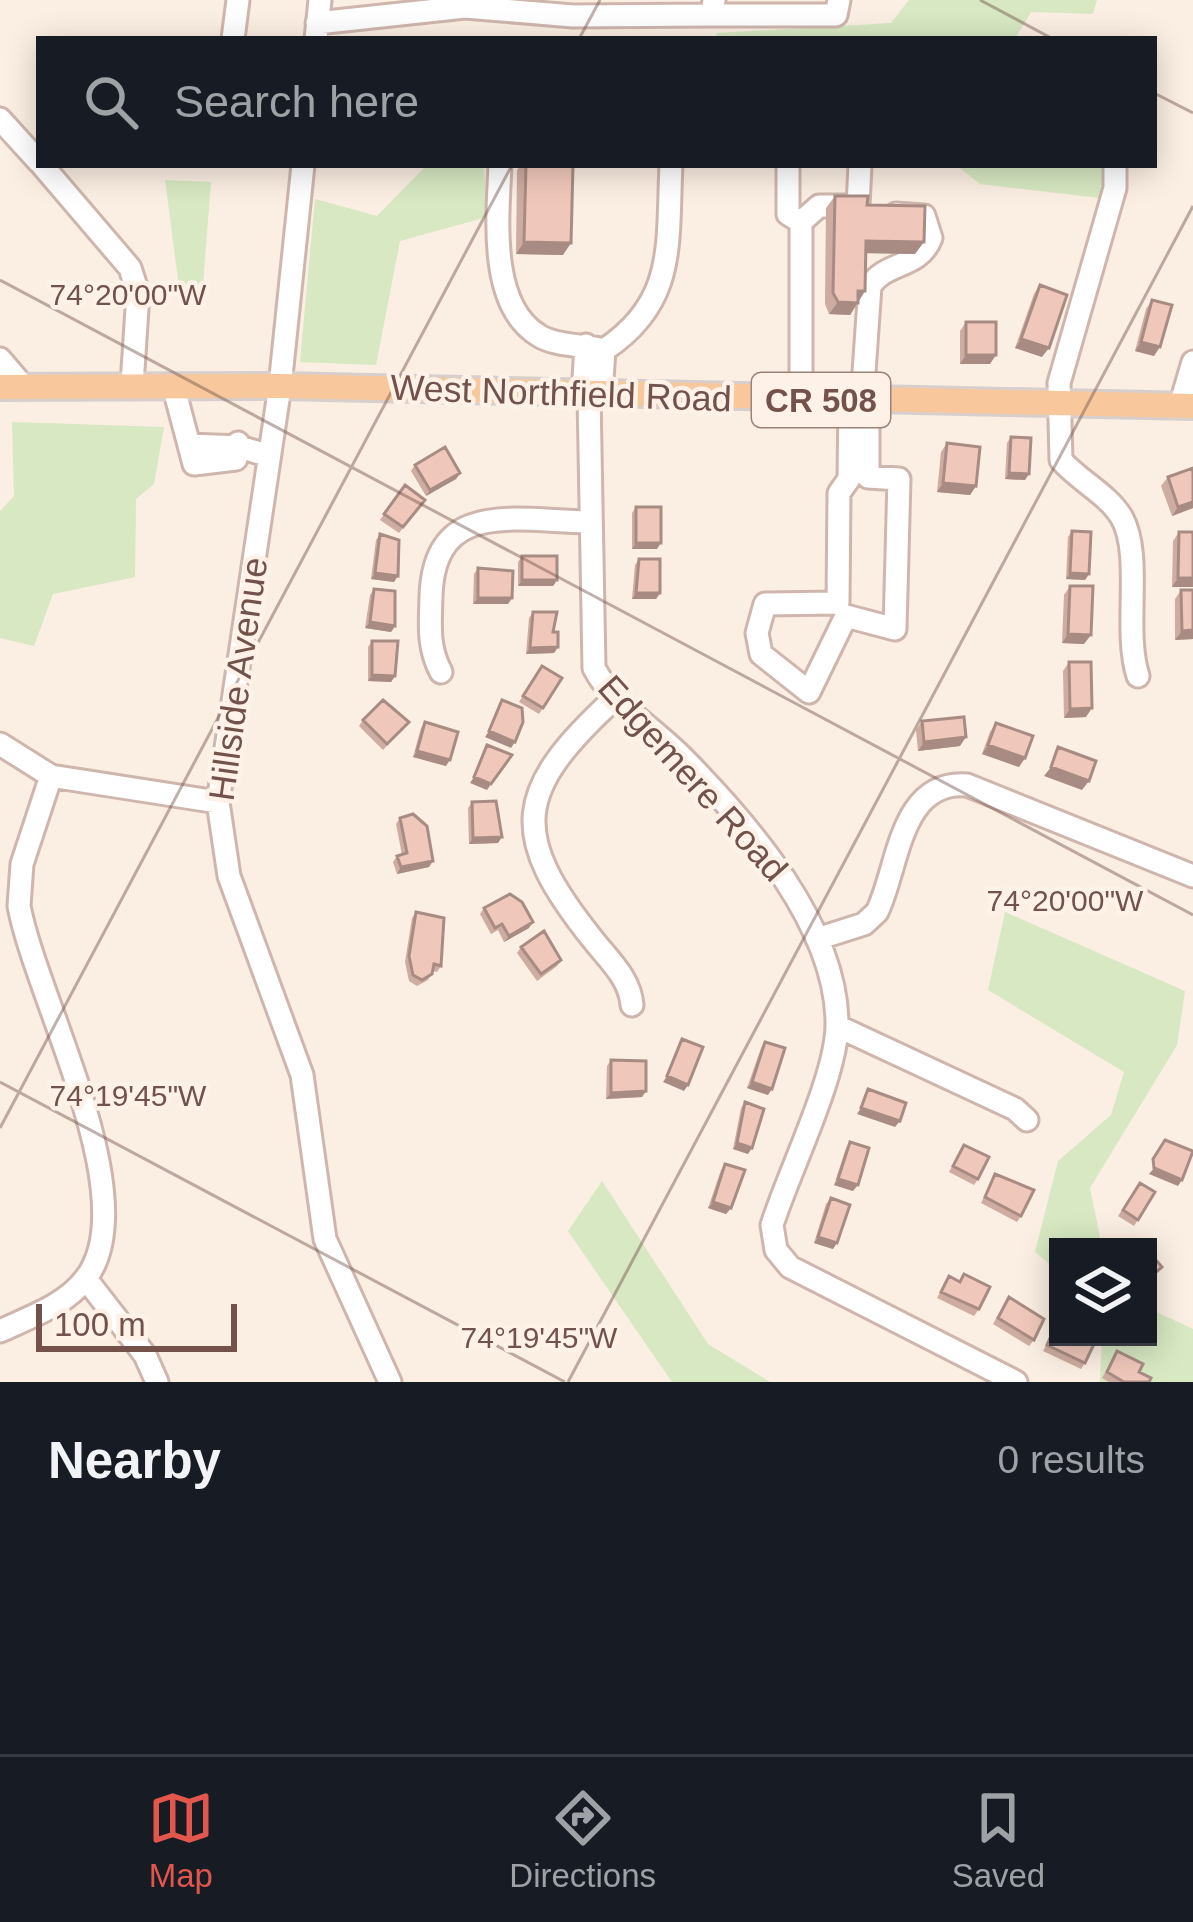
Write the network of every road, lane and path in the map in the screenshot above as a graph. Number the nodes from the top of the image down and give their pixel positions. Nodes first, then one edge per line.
1 (238, 0) edge
2 (839, 0) edge
3 (465, 4) edge
4 (713, 7) edge
5 (318, 21) edge
6 (233, 36) edge
7 (0, 119) edge
8 (36, 159) edge
9 (44, 168) edge
10 (303, 168) edge
11 (500, 168) edge
12 (671, 168) edge
13 (788, 168) edge
14 (860, 168) edge
15 (1115, 168) edge
16 (858, 206) junction
17 (801, 221) junction
18 (595, 348) junction
19 (0, 359) edge
20 (1193, 362) edge
21 (131, 385) junction
22 (173, 386) junction
23 (280, 386) junction
24 (11, 387) edge
25 (591, 395) junction
26 (801, 400) junction
27 (860, 401) junction
28 (1056, 405) junction
29 (1187, 406) edge
30 (269, 456) junction
31 (587, 522) junction
32 (441, 672) dead end
33 (1138, 676) dead end
34 (615, 698) junction
35 (0, 744) edge
36 (51, 776) junction
37 (218, 802) junction
38 (1193, 876) edge
39 (10, 885) edge
40 (817, 939) junction
41 (632, 1004) dead end
42 (837, 1026) junction
43 (1027, 1120) dead end
44 (86, 1279) junction
45 (0, 1330) edge
46 (157, 1382) edge
47 (390, 1382) edge
48 (1016, 1382) edge

1 - 6 street
2 - 4 street
3 - 4 street
3 - 5 street
7 - 8 street
9 - 21 street
10 - 23 street, Hillside Avenue
11 - 18 street
12 - 18 street
13 - 17 street
14 - 16 street
15 - 28 street
16 - 17 street
16 - 27 street
17 - 26 street
18 - 25 street, Edgemere Road
19 - 24 street
20 - 29 street
21 - 22 main road, West Northfield Road / CR 508
21 - 24 main road, West Northfield Road / CR 508
22 - 23 main road, West Northfield Road / CR 508
22 - 30 street
23 - 25 main road, West Northfield Road / CR 508
23 - 30 street, Hillside Avenue
25 - 26 main road, West Northfield Road / CR 508
25 - 31 street, Edgemere Road
26 - 27 main road, West Northfield Road / CR 508
27 - 27 street
27 - 28 main road, West Northfield Road / CR 508
28 - 29 main road, West Northfield Road / CR 508
28 - 33 street
30 - 37 street, Hillside Avenue
31 - 32 street
31 - 34 street, Edgemere Road
34 - 40 street, Edgemere Road
34 - 41 street
35 - 36 street
36 - 37 street
36 - 39 street
37 - 47 street, Hillside Avenue
38 - 40 street
39 - 44 street
40 - 42 street, Edgemere Road
42 - 43 street
42 - 48 street
44 - 45 street
44 - 46 street

